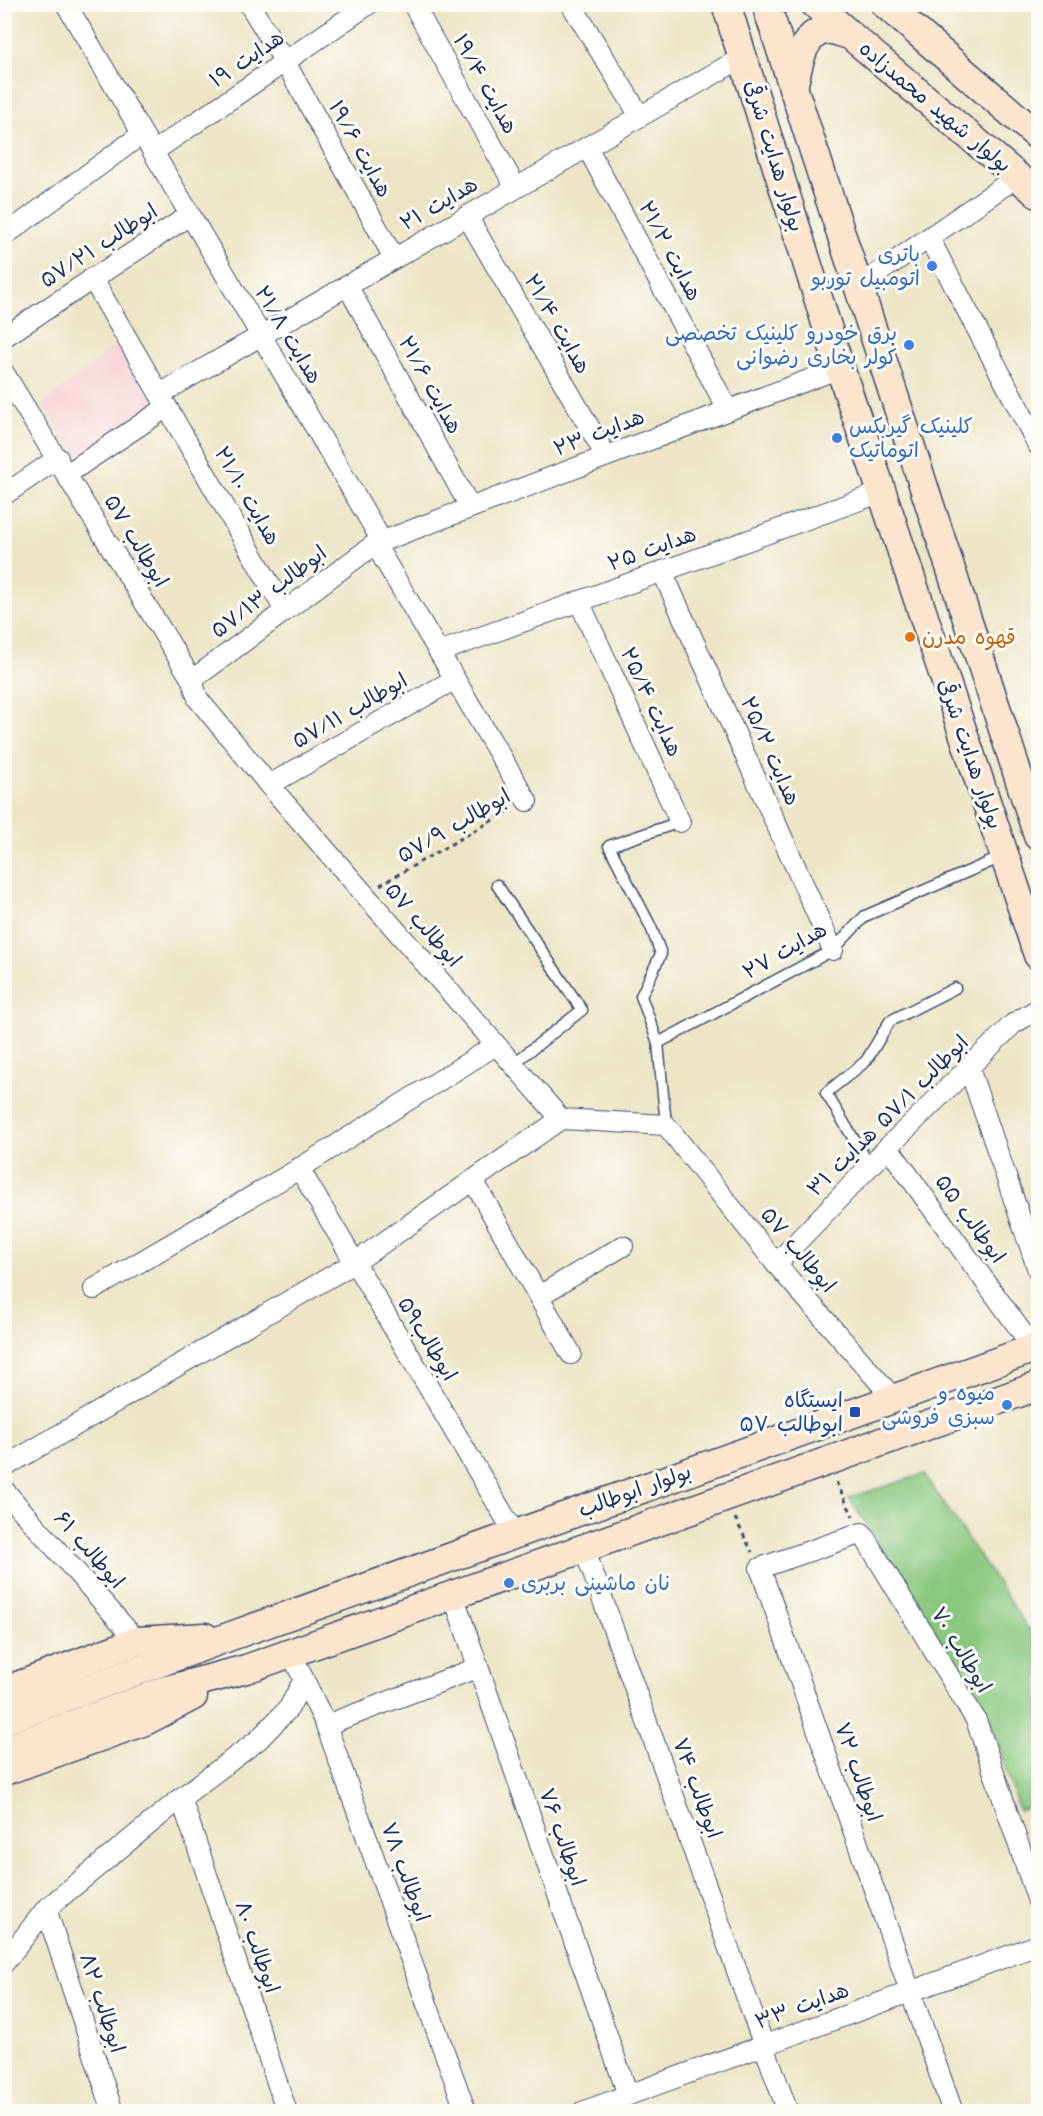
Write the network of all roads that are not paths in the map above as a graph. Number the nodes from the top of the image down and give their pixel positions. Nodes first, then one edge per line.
1 (66, 4) edge
2 (249, 4) edge
3 (369, 4) edge
4 (413, 4) edge
5 (571, 4) edge
6 (726, 4) edge
7 (766, 4) edge
8 (815, 4) edge
9 (885, 4) edge
10 (850, 35) junction
11 (743, 57) junction
12 (285, 62) junction
13 (793, 88) junction
14 (640, 116) junction
15 (142, 134) junction
16 (1038, 136) edge
17 (587, 147) junction
18 (153, 153) junction
19 (1028, 185) edge
20 (516, 188) junction
21 (190, 215) junction
22 (467, 216) junction
23 (4, 236) edge
24 (929, 238) junction
25 (394, 258) junction
26 (92, 278) junction
27 (348, 285) junction
28 (858, 287) junction
29 (261, 335) junction
30 (4, 338) edge
31 (840, 368) junction
32 (4, 373) edge
33 (163, 400) junction
34 (728, 410) junction
35 (1038, 445) edge
36 (606, 456) junction
37 (62, 466) junction
38 (882, 492) junction
39 (4, 495) edge
40 (470, 507) junction
41 (378, 542) junction
42 (662, 571) junction
43 (579, 601) junction
44 (284, 609) junction
45 (439, 652) junction
46 (455, 679) junction
47 (192, 680) junction
48 (269, 785) junction
49 (527, 801) road end
50 (680, 822) joint
51 (1038, 835) edge
52 (1002, 850) junction
53 (497, 885) dead end
54 (833, 950) junction
55 (1038, 956) edge
56 (955, 988) dead end
57 (1038, 1009) edge
58 (658, 1043) junction
59 (496, 1045) junction
60 (513, 1065) junction
61 (969, 1068) junction
62 (561, 1119) junction
63 (666, 1125) junction
64 (888, 1147) junction
65 (870, 1166) junction
66 (299, 1168) junction
67 (473, 1180) junction
68 (622, 1246) dead end
69 (354, 1263) junction
70 (776, 1264) junction
71 (1038, 1270) edge
72 (94, 1289) dead end
73 (539, 1296) junction
74 (1036, 1348) edge
75 (571, 1354) dead end
76 (1038, 1386) edge
77 (894, 1399) junction
78 (798, 1433) junction
79 (4, 1467) edge
80 (766, 1483) junction
81 (4, 1490) edge
82 (515, 1534) junction
83 (584, 1548) junction
84 (760, 1568) joint
85 (453, 1595) junction
86 (231, 1636) junction
87 (137, 1641) junction
88 (291, 1653) junction
89 (477, 1668) junction
90 (246, 1670) junction
91 (303, 1681) junction
92 (4, 1691) edge
93 (4, 1720) edge
94 (326, 1725) junction
95 (4, 1750) edge
96 (4, 1771) edge
97 (181, 1798) junction
98 (1038, 1901) edge
99 (46, 1909) junction
100 (1038, 1945) edge
101 (4, 1963) edge
102 (910, 1992) junction
103 (765, 2045) junction
104 (628, 2095) junction
105 (113, 2112) edge
106 (288, 2112) edge
107 (466, 2112) edge
108 (582, 2112) edge
109 (788, 2112) edge
110 (953, 2112) edge

1 - 15 street, هدایت ۲۱/۸
2 - 12 street, هدایت ۱۹/۶
3 - 12 street, هدایت ۱۹
4 - 20 street, هدایت ۱۹/۴
5 - 14 street
6 - 11 main road, بولوار هدایت شرقی
7 - 13 main road, بولوار هدایت شرقی
8 - 10 main road
9 - 16 main road
10 - 13 main road, بولوار شهید محمدزاده
10 - 19 main road, بولوار شهید محمدزاده
11 - 14 street, هدایت ۲۱
11 - 31 main road, بولوار هدایت شرقی
12 - 18 street, هدایت ۱۹
12 - 25 street, هدایت ۱۹/۶
13 - 28 main road, بولوار هدایت شرقی
14 - 17 street, هدایت ۲۱
15 - 18 street, هدایت ۲۱/۸
15 - 23 street
17 - 20 street, هدایت ۲۱
17 - 34 street, هدایت ۲۱/۲
18 - 21 street, هدایت ۲۱/۸
19 - 24 street
20 - 22 street, هدایت ۲۱
21 - 26 street, ابوطالب ۵۷/۲۱
21 - 29 street, هدایت ۲۱/۸
22 - 25 street, هدایت ۲۱
22 - 36 street, هدایت ۲۱/۴
24 - 28 street
24 - 35 street
25 - 27 street, هدایت ۲۱
26 - 30 street, ابوطالب ۵۷/۲۱
26 - 33 street, هدایت ۲۱/۱۰
27 - 29 street, هدایت ۲۱
27 - 40 street, هدایت ۲۱/۶
28 - 51 main road, بولوار هدایت شرقی
29 - 33 street, هدایت ۲۱
29 - 41 street, هدایت ۲۱/۸
31 - 34 street, هدایت ۲۳
31 - 38 main road, بولوار هدایت شرقی
32 - 37 street, ابوطالب ۵۷
33 - 37 street, هدایت ۲۱
33 - 44 street, هدایت ۲۱/۱۰
34 - 36 street, هدایت ۲۳
36 - 40 street, هدایت ۲۳
37 - 39 street, هدایت ۲۱
37 - 47 street, ابوطالب ۵۷
38 - 42 street, هدایت ۲۵
38 - 52 main road, بولوار هدایت شرقی
40 - 41 street, هدایت ۲۳
41 - 44 street, ابوطالب ۵۷/۱۳
41 - 45 street, هدایت ۲۱/۸
42 - 43 street, هدایت ۲۵
42 - 54 street, هدایت ۲۵/۲
43 - 45 street, هدایت ۲۵
43 - 50 street, هدایت ۲۵/۴
44 - 47 street, ابوطالب ۵۷/۱۳
45 - 46 street, هدایت ۲۱/۸
46 - 48 street, ابوطالب ۵۷/۱۱
46 - 49 street, هدایت ۲۱/۸
47 - 48 street, ابوطالب ۵۷
48 - 59 street, ابوطالب ۵۷
50 - 58 lane
51 - 52 main road
52 - 54 lane, هدایت ۲۷
52 - 55 main road, بولوار هدایت شرقی
53 - 60 lane
54 - 58 lane, هدایت ۲۷
56 - 65 lane
57 - 61 street, ابوطالب ۵۷/۱ هدایت ۳۱
58 - 63 lane
59 - 60 street, ابوطالب ۵۷
59 - 66 street
60 - 62 street, ابوطالب ۵۷
61 - 64 street, ابوطالب ۵۷/۱ هدایت ۳۱
61 - 71 street
62 - 63 street
62 - 67 street
63 - 70 street, ابوطالب ۵۷
64 - 65 street, ابوطالب ۵۷/۱ هدایت ۳۱
64 - 74 street, ابوطالب ۵۵
65 - 70 street, ابوطالب ۵۷/۱ هدایت ۳۱
66 - 69 street, ابوطالب۵۹
66 - 72 street
67 - 69 street
67 - 73 street
68 - 73 street
69 - 79 street
69 - 82 street, ابوطالب۵۹
70 - 77 street, ابوطالب ۵۷
73 - 75 street
74 - 77 main road, بولوار ابوطالب
76 - 80 main road, بولوار ابوطالب
77 - 78 main road, بولوار ابوطالب
78 - 80 main road
78 - 82 main road, بولوار ابوطالب
80 - 83 main road, بولوار ابوطالب
81 - 87 street, ابوطالب ۶۱
82 - 86 main road, بولوار ابوطالب
83 - 85 main road, بولوار ابوطالب
83 - 103 street, ابوطالب ۷۴
84 - 98 street, ابوطالب ۷۰
84 - 102 street, ابوطالب ۷۲
85 - 88 main road, بولوار ابوطالب
85 - 89 street, ابوطالب ۷۶
86 - 87 main road
86 - 93 main road, بولوار ابوطالب
87 - 92 main road
88 - 90 main road, بولوار ابوطالب
88 - 91 street, ابوطالب ۷۸
89 - 94 street
89 - 104 street, ابوطالب ۷۶
90 - 95 main road
90 - 96 main road
91 - 94 street, ابوطالب ۷۸
91 - 97 street
94 - 107 street, ابوطالب ۷۸
97 - 99 street
97 - 106 street, ابوطالب ۸۰
99 - 101 street
99 - 105 street, ابوطالب ۸۲
100 - 102 street, هدایت ۳۳
102 - 103 street, هدایت ۳۳
102 - 110 street, ابوطالب ۷۲
103 - 104 street, هدایت ۳۳
103 - 109 street, ابوطالب ۷۴
104 - 108 street, هدایت ۳۳

